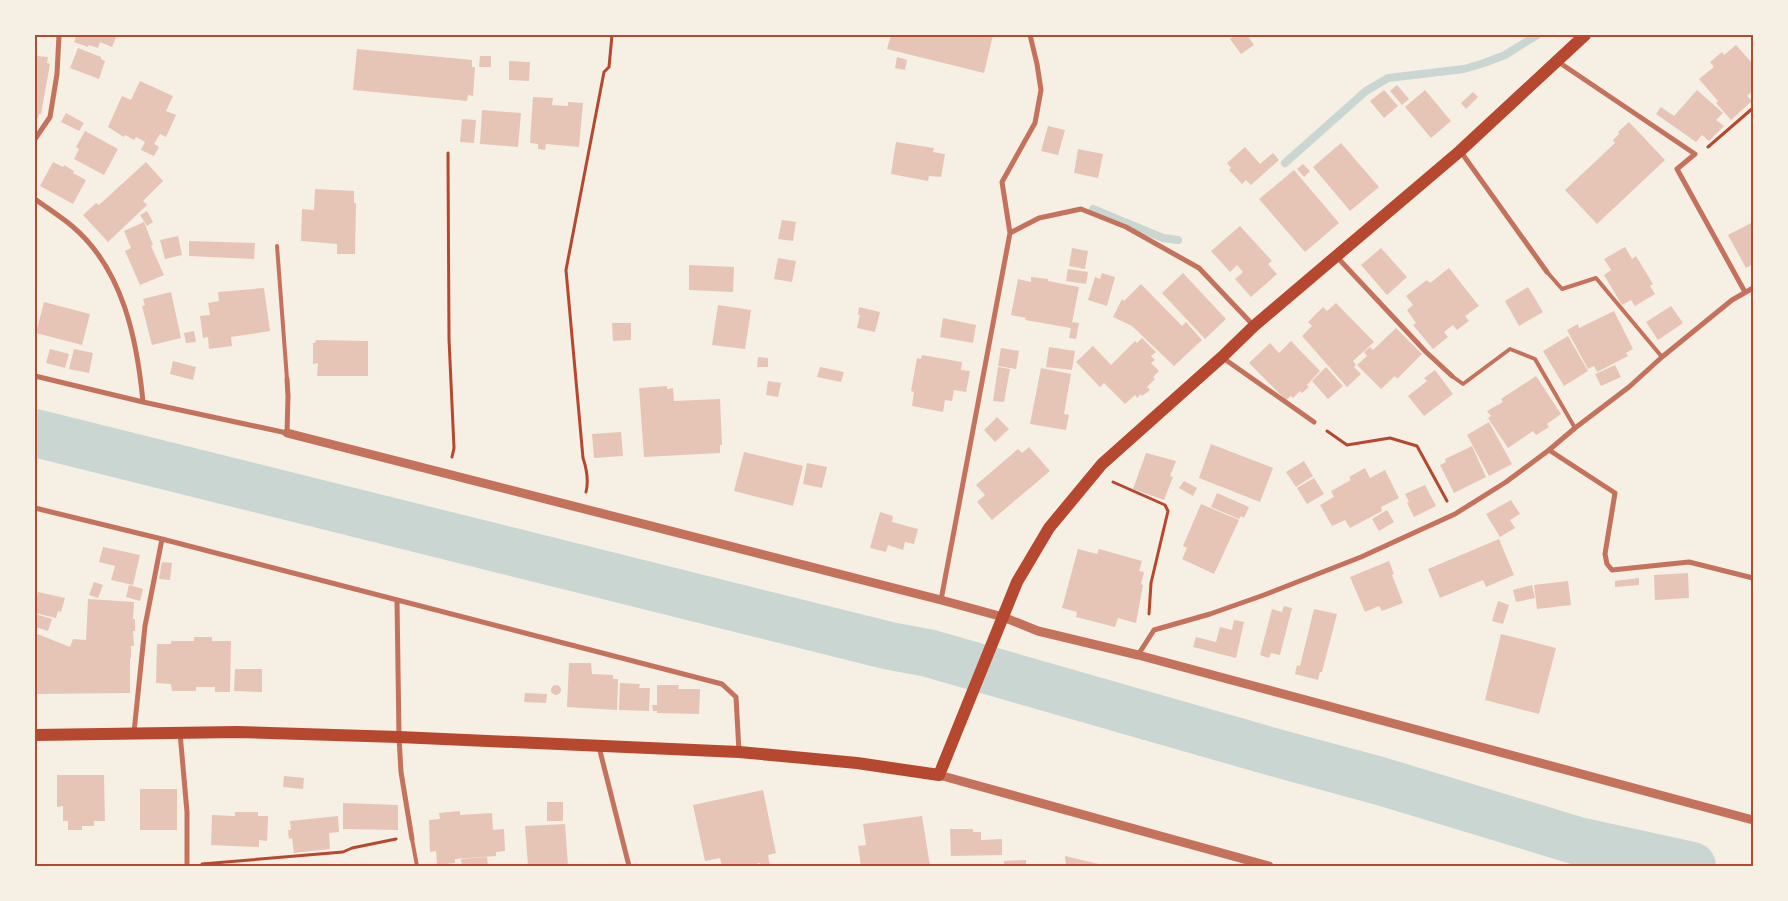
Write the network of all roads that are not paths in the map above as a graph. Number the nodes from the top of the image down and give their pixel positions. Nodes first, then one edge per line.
1 (58, 35) edge
2 (1030, 35) edge
3 (1585, 35) edge
4 (1557, 61) junction
5 (35, 139) edge
6 (1460, 150) junction
7 (35, 199) edge
8 (1010, 233) junction
9 (276, 246) dead end
10 (1335, 256) junction
11 (1547, 272) joint
12 (1753, 288) edge
13 (1745, 292) junction
14 (1254, 326) junction
15 (1662, 357) junction
16 (1222, 358) junction
17 (35, 376) edge
18 (1452, 376) joint
19 (287, 379) joint
20 (143, 402) junction
21 (1314, 422) road end
22 (1575, 428) junction
23 (287, 433) junction
24 (1549, 450) junction
25 (35, 508) edge
26 (162, 539) junction
27 (1753, 578) edge
28 (397, 600) junction
29 (941, 600) junction
30 (1002, 617) junction
31 (1138, 655) junction
32 (134, 732) junction
33 (180, 732) junction
34 (35, 735) edge
35 (399, 737) junction
36 (599, 746) junction
37 (739, 752) junction
38 (939, 775) junction
39 (1753, 820) edge
40 (412, 837) joint
41 (187, 865) edge
42 (417, 866) edge
43 (629, 866) edge
44 (1269, 866) edge

1 - 5 street
2 - 8 street
3 - 4 main road
4 - 6 main road
4 - 13 street
6 - 10 main road
6 - 11 street
7 - 20 street
8 - 14 street
8 - 29 street
9 - 19 lane
10 - 14 main road
10 - 18 street
11 - 15 lane
12 - 13 street
13 - 15 street
14 - 16 main road
15 - 22 street
16 - 21 street
16 - 30 main road
17 - 20 street
18 - 22 lane
19 - 23 street
20 - 23 street
22 - 24 street
23 - 29 street
24 - 27 street
24 - 31 street
25 - 26 street
26 - 28 street
26 - 32 street
28 - 35 street
28 - 37 street
29 - 30 street
30 - 31 street
30 - 38 main road
31 - 39 street
32 - 33 main road
32 - 34 main road
33 - 35 main road
33 - 41 street
35 - 36 main road
35 - 40 street
36 - 37 main road
36 - 43 street
37 - 38 main road
38 - 44 street
40 - 42 lane

